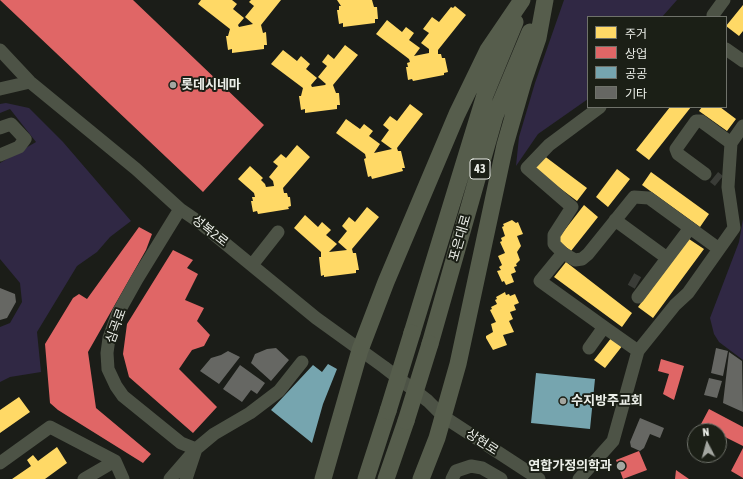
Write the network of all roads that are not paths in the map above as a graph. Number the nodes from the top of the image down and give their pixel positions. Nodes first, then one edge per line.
1 (522, 0) edge
2 (525, 0) edge
3 (545, 0) edge
4 (724, 0) edge
5 (713, 14) dead end
6 (0, 50) edge
7 (727, 50) edge
8 (743, 61) edge
9 (30, 82) junction
10 (0, 89) edge
11 (599, 108) edge
12 (743, 126) edge
13 (0, 128) edge
14 (732, 143) junction
15 (0, 155) edge
16 (705, 174) tunnel mouth
17 (180, 209) junction
18 (615, 220) junction
19 (690, 228) junction
20 (278, 232) dead end
21 (719, 249) junction
22 (563, 253) junction
23 (667, 258) junction
24 (252, 265) junction
25 (640, 289) dead end
26 (604, 327) junction
27 (589, 348) dead end
28 (360, 350) junction
29 (638, 351) junction
30 (302, 362) dead end
31 (428, 401) joint
32 (444, 417) junction
33 (196, 449) junction
34 (116, 461) junction
35 (0, 463) edge
36 (84, 479) edge
37 (123, 479) edge
38 (170, 479) edge
39 (186, 479) edge
40 (323, 479) edge
41 (366, 479) edge
42 (386, 479) edge
43 (421, 479) edge
44 (452, 479) edge
45 (501, 479) edge
46 (539, 479) edge
47 (579, 479) edge

1 - 28 main road
2 - 41 main road, 포은대로 / 43, bridge
3 - 32 main road
3 - 42 main road, 포은대로 / 43, bridge
4 - 5 street
6 - 9 street, 성복2로
7 - 8 street
9 - 10 street
9 - 17 street, 성복2로
11 - 22 street
12 - 14 street
13 - 15 street
14 - 16 street
14 - 21 street
17 - 24 street, 성복2로
17 - 33 street, 심곡로
18 - 19 street
18 - 22 street
18 - 23 street
19 - 21 street
19 - 23 street
20 - 24 street
21 - 29 street
22 - 26 street
23 - 25 street
24 - 28 street, 성복2로
26 - 27 street
26 - 29 street
28 - 31 street, 성복2로
28 - 40 main road
29 - 47 street
30 - 33 street
31 - 32 street, 상현로
32 - 43 main road
32 - 46 street, 상현로
33 - 38 street
33 - 39 street
34 - 35 street
34 - 36 street
34 - 37 street
44 - 45 street

